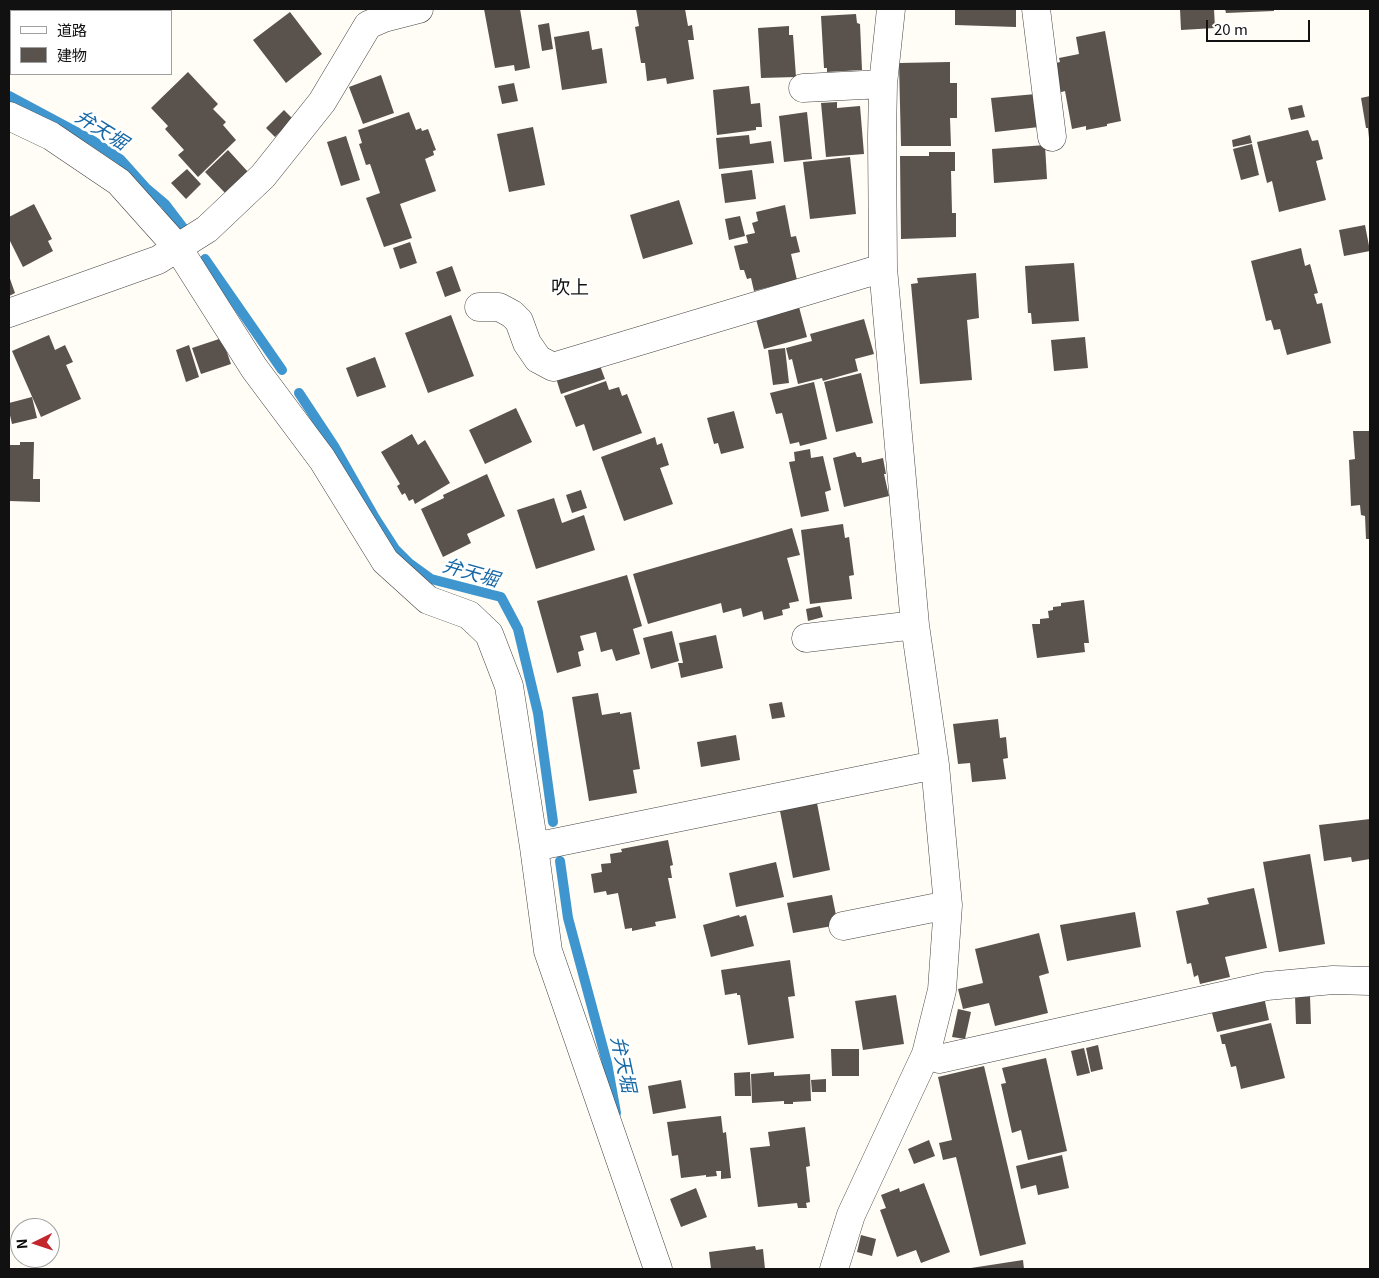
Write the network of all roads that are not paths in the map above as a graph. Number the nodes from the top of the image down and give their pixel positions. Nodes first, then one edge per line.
1 (419, 9) edge
2 (891, 9) edge
3 (1036, 9) edge
4 (883, 84) junction
5 (803, 88) dead end
6 (9, 116) edge
7 (1052, 137) dead end
8 (178, 248) junction
9 (883, 268) junction
10 (479, 307) dead end
11 (9, 312) edge
12 (915, 625) junction
13 (806, 638) dead end
14 (935, 765) junction
15 (534, 847) junction
16 (948, 905) junction
17 (843, 926) dead end
18 (1370, 981) edge
19 (926, 1054) junction
20 (658, 1269) edge
21 (834, 1269) edge

1 - 8 street
2 - 4 street
3 - 7 street
4 - 5 street
4 - 9 street
6 - 8 street
8 - 11 street
8 - 15 street
9 - 10 street
9 - 12 street
12 - 13 street
12 - 14 street
14 - 15 street
14 - 16 street
15 - 20 street
16 - 17 street
16 - 19 street
18 - 19 street
19 - 21 street

